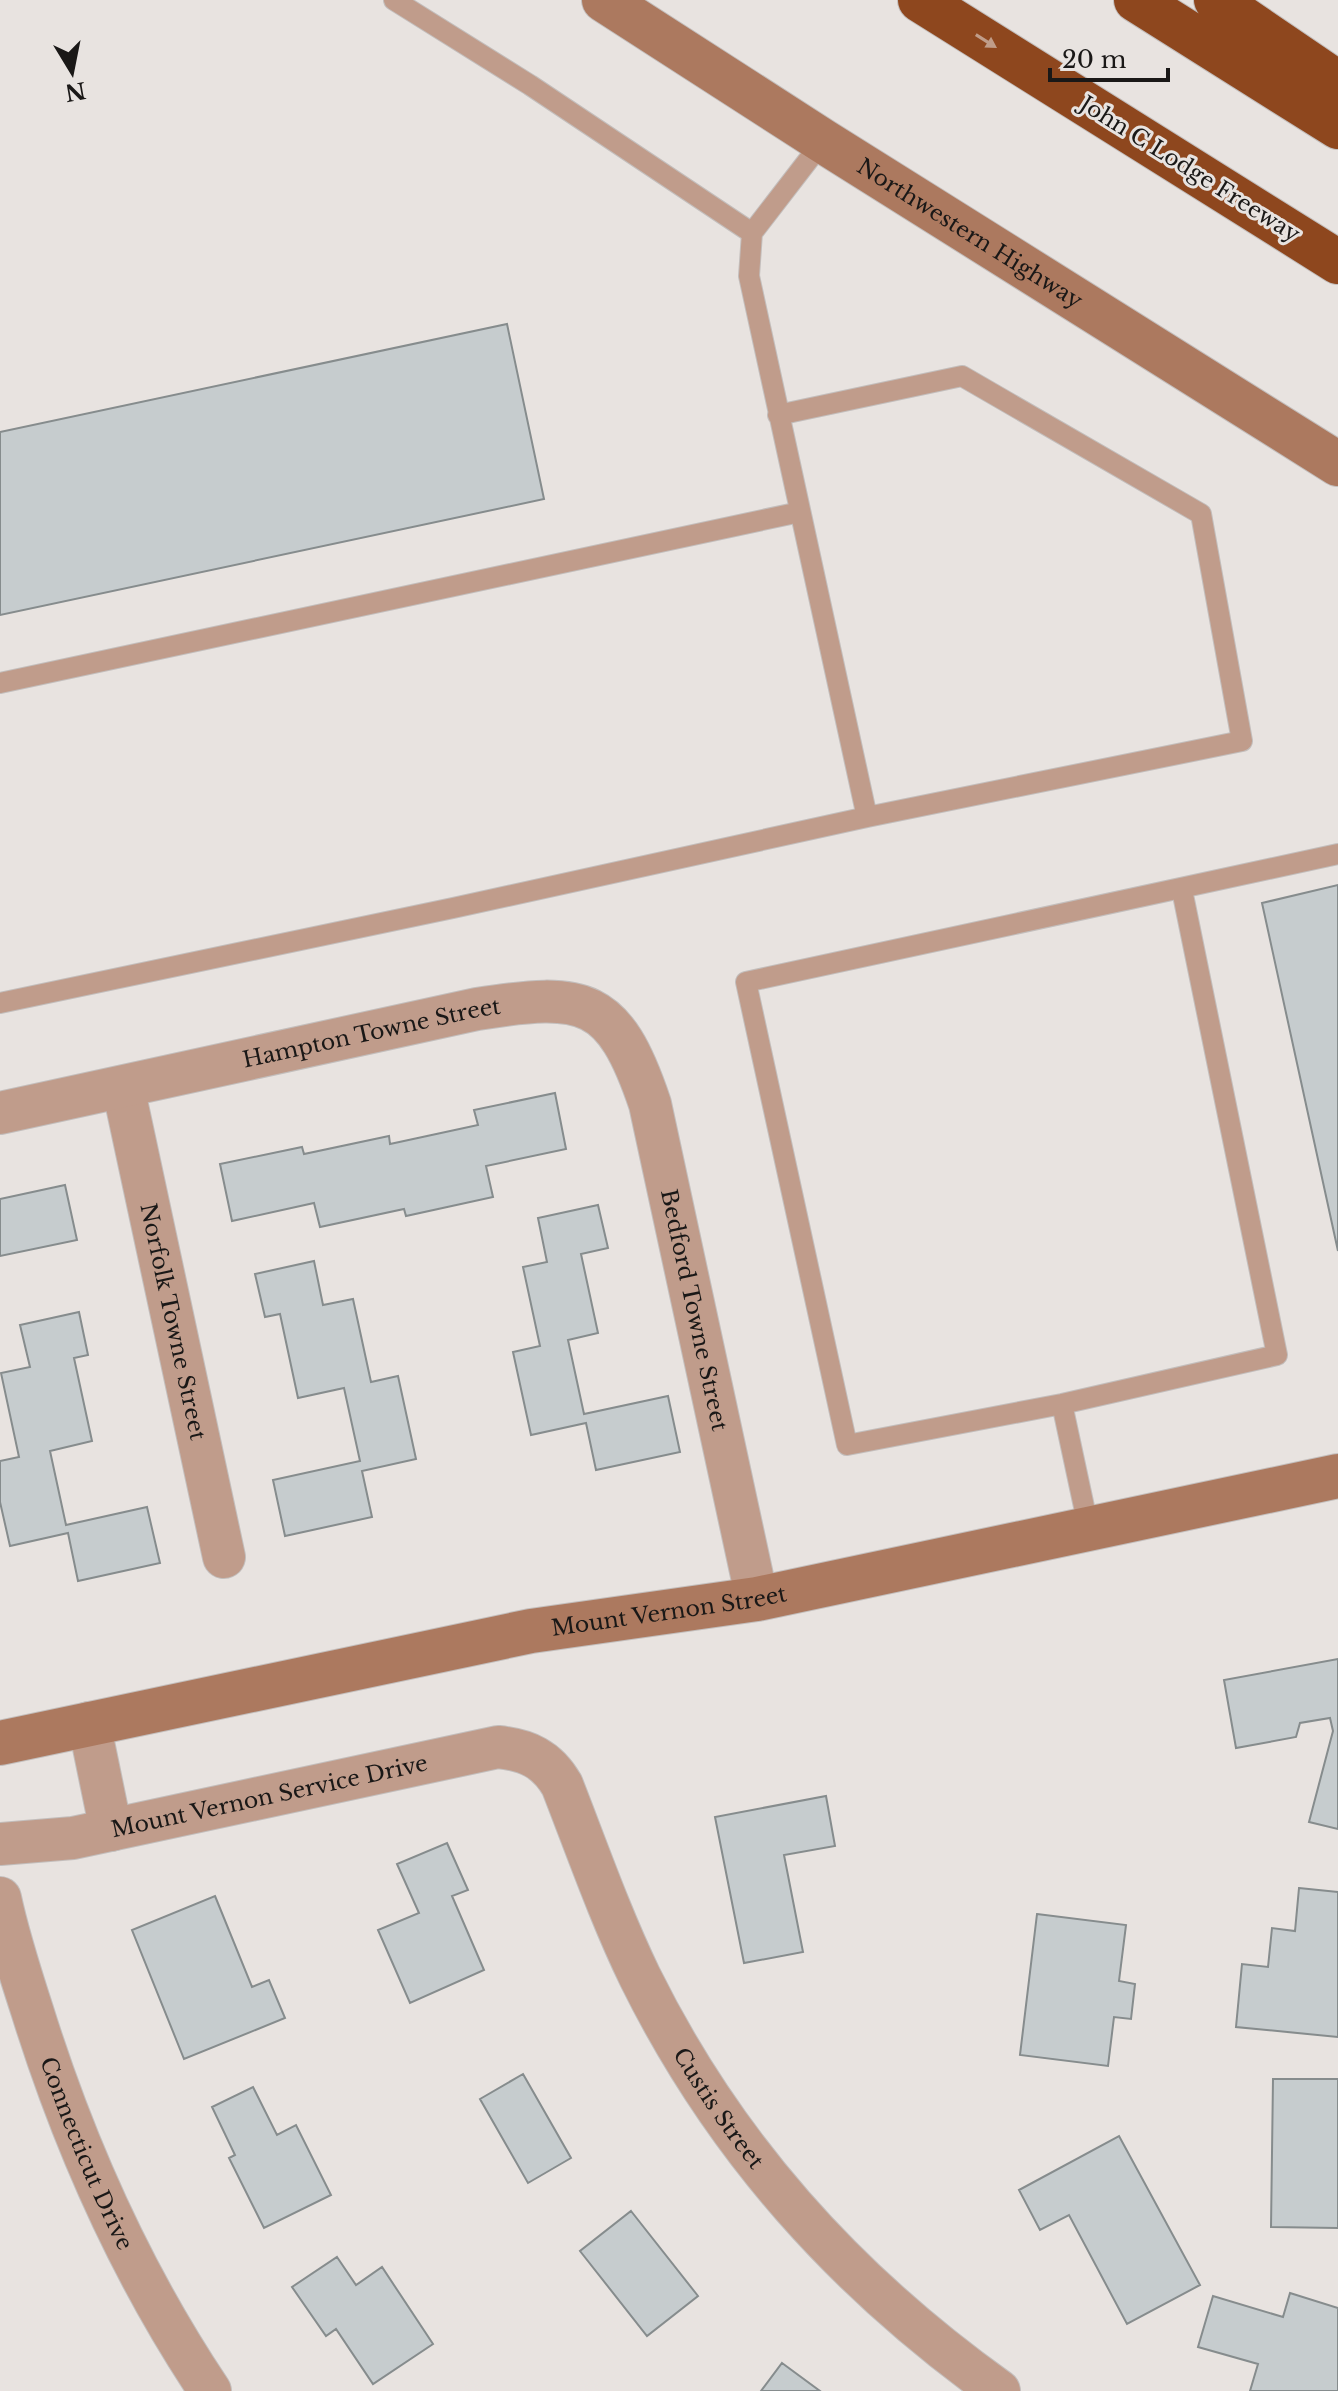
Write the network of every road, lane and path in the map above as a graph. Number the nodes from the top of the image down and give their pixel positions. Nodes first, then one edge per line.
1 (394, 0) edge
2 (604, 0) edge
3 (920, 0) edge
4 (1136, 0) edge
5 (1216, 0) edge
6 (1338, 83) edge
7 (1338, 127) edge
8 (823, 141) junction
9 (752, 233) junction
10 (1338, 262) edge
11 (778, 415) junction
12 (1338, 464) edge
13 (800, 512) junction
14 (0, 683) edge
15 (867, 817) junction
16 (1338, 854) edge
17 (1182, 890) junction
18 (0, 1003) edge
19 (615, 1027) joint
20 (123, 1087) junction
21 (0, 1113) edge
22 (1062, 1404) junction
23 (1338, 1476) edge
24 (1089, 1530) junction
25 (224, 1557) dead end
26 (757, 1599) junction
27 (89, 1723) junction
28 (0, 1743) edge
29 (536, 1756) joint
30 (111, 1830) junction
31 (0, 1844) edge
32 (0, 1898) edge
33 (210, 2391) edge
34 (999, 2391) edge

1 - 9 lane
2 - 8 street, Northwestern Highway
3 -> 10 highway, John C Lodge Freeway
4 - 7 highway
5 - 6 highway
8 - 9 lane
8 - 12 street, Northwestern Highway
9 - 11 lane
11 - 13 lane
11 - 15 lane
13 - 14 lane
13 - 15 lane
15 - 18 lane
16 - 17 lane
17 - 22 lane
17 - 22 lane
19 - 20 street, Hampton Towne Street
19 - 26 street, Bedford Towne Street
20 - 21 street, Hampton Towne Street
20 - 25 street, Norfolk Towne Street
22 - 24 lane
23 - 24 street, Mount Vernon Street
24 - 26 street, Mount Vernon Street
26 - 27 street, Mount Vernon Street
27 - 28 street, Mount Vernon Street
27 - 30 street
29 - 30 street, Mount Vernon Service Drive
29 - 34 street, Custis Street
30 - 31 street, Mount Vernon Service Drive
32 - 33 street, Connecticut Drive

